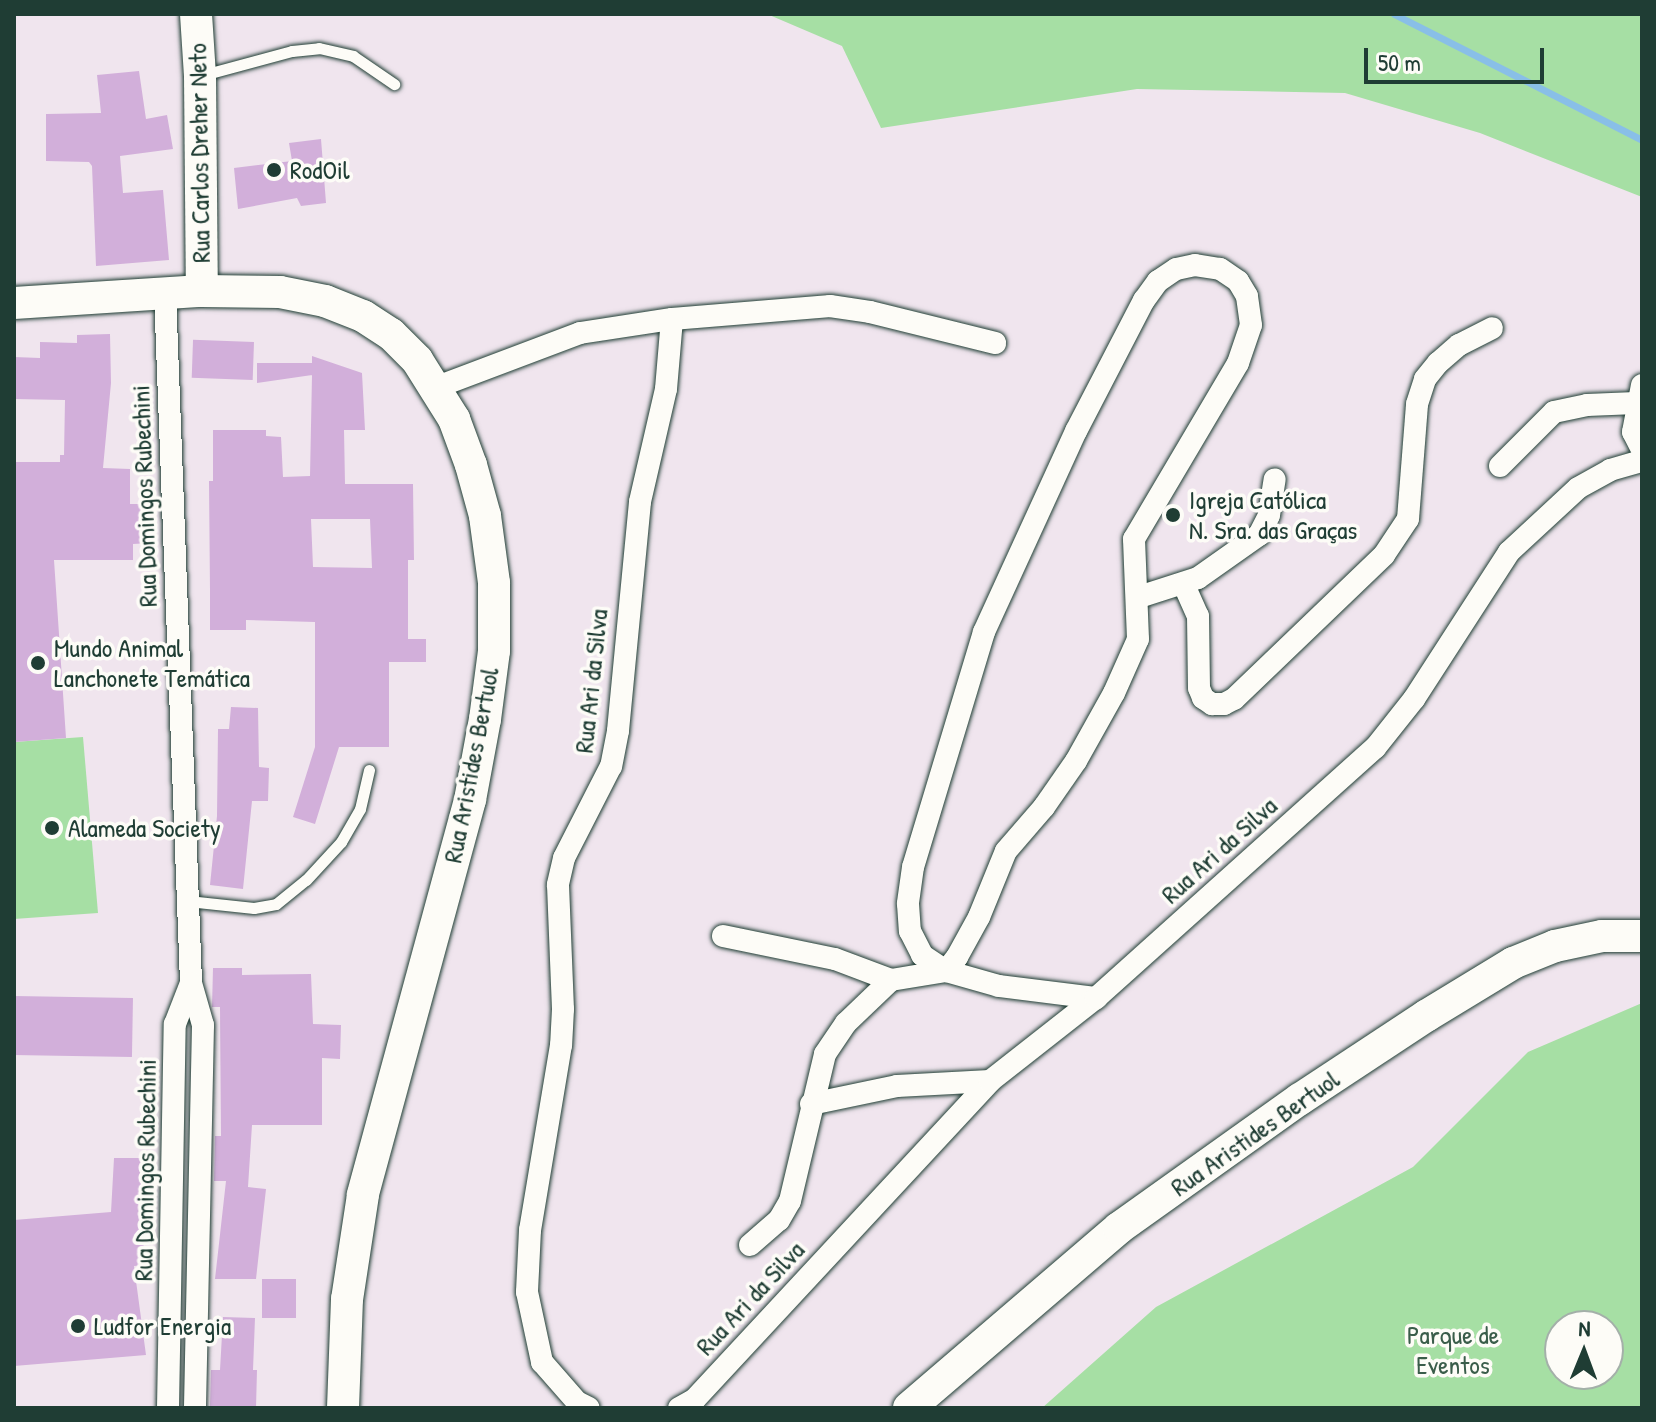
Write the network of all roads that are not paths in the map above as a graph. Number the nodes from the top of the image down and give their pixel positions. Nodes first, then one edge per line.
1 (196, 14) edge
2 (200, 76) junction
3 (394, 84) dead end
4 (202, 291) junction
5 (165, 293) junction
6 (18, 306) edge
7 (672, 319) junction
8 (1492, 328) dead end
9 (995, 343) dead end
10 (437, 387) junction
11 (1639, 394) edge
12 (1642, 450) edge
13 (1642, 461) edge
14 (1500, 466) dead end
15 (1275, 479) dead end
16 (1184, 585) junction
17 (1139, 597) junction
18 (369, 770) dead end
19 (188, 901) junction
20 (723, 936) dead end
21 (1642, 936) edge
22 (946, 971) junction
23 (891, 980) junction
24 (191, 983) junction
25 (1096, 998) junction
26 (990, 1081) junction
27 (811, 1104) junction
28 (750, 1245) dead end
29 (168, 1408) edge
30 (195, 1408) edge
31 (343, 1408) edge
32 (589, 1408) edge
33 (679, 1408) edge
34 (909, 1408) edge

1 - 2 main road, Rua Carlos Dreher Neto
2 - 3 lane
2 - 4 main road, Rua Carlos Dreher Neto
4 - 5 main road, Rua Aristides Bertuol
4 - 10 main road, Rua Aristides Bertuol
5 - 6 main road, Rua Aristides Bertuol
5 - 19 street, Rua Domingos Rubechini
7 - 9 street
7 - 10 street
7 - 32 street, Rua Ari da Silva
8 - 16 street
10 - 31 main road, Rua Aristides Bertuol
11 - 12 street
11 - 14 street
13 - 25 street, Rua Ari da Silva
15 - 16 street
16 - 17 street
17 - 22 street
17 - 22 street
18 - 19 lane
19 - 24 street, Rua Domingos Rubechini
20 - 23 street
21 - 34 main road, Rua Aristides Bertuol
22 - 23 street
22 - 25 street
23 - 27 street
24 - 29 street, Rua Domingos Rubechini
24 - 30 street, Rua Domingos Rubechini
25 - 26 street, Rua Ari da Silva
26 - 27 street
26 - 33 street, Rua Ari da Silva
27 - 28 street

